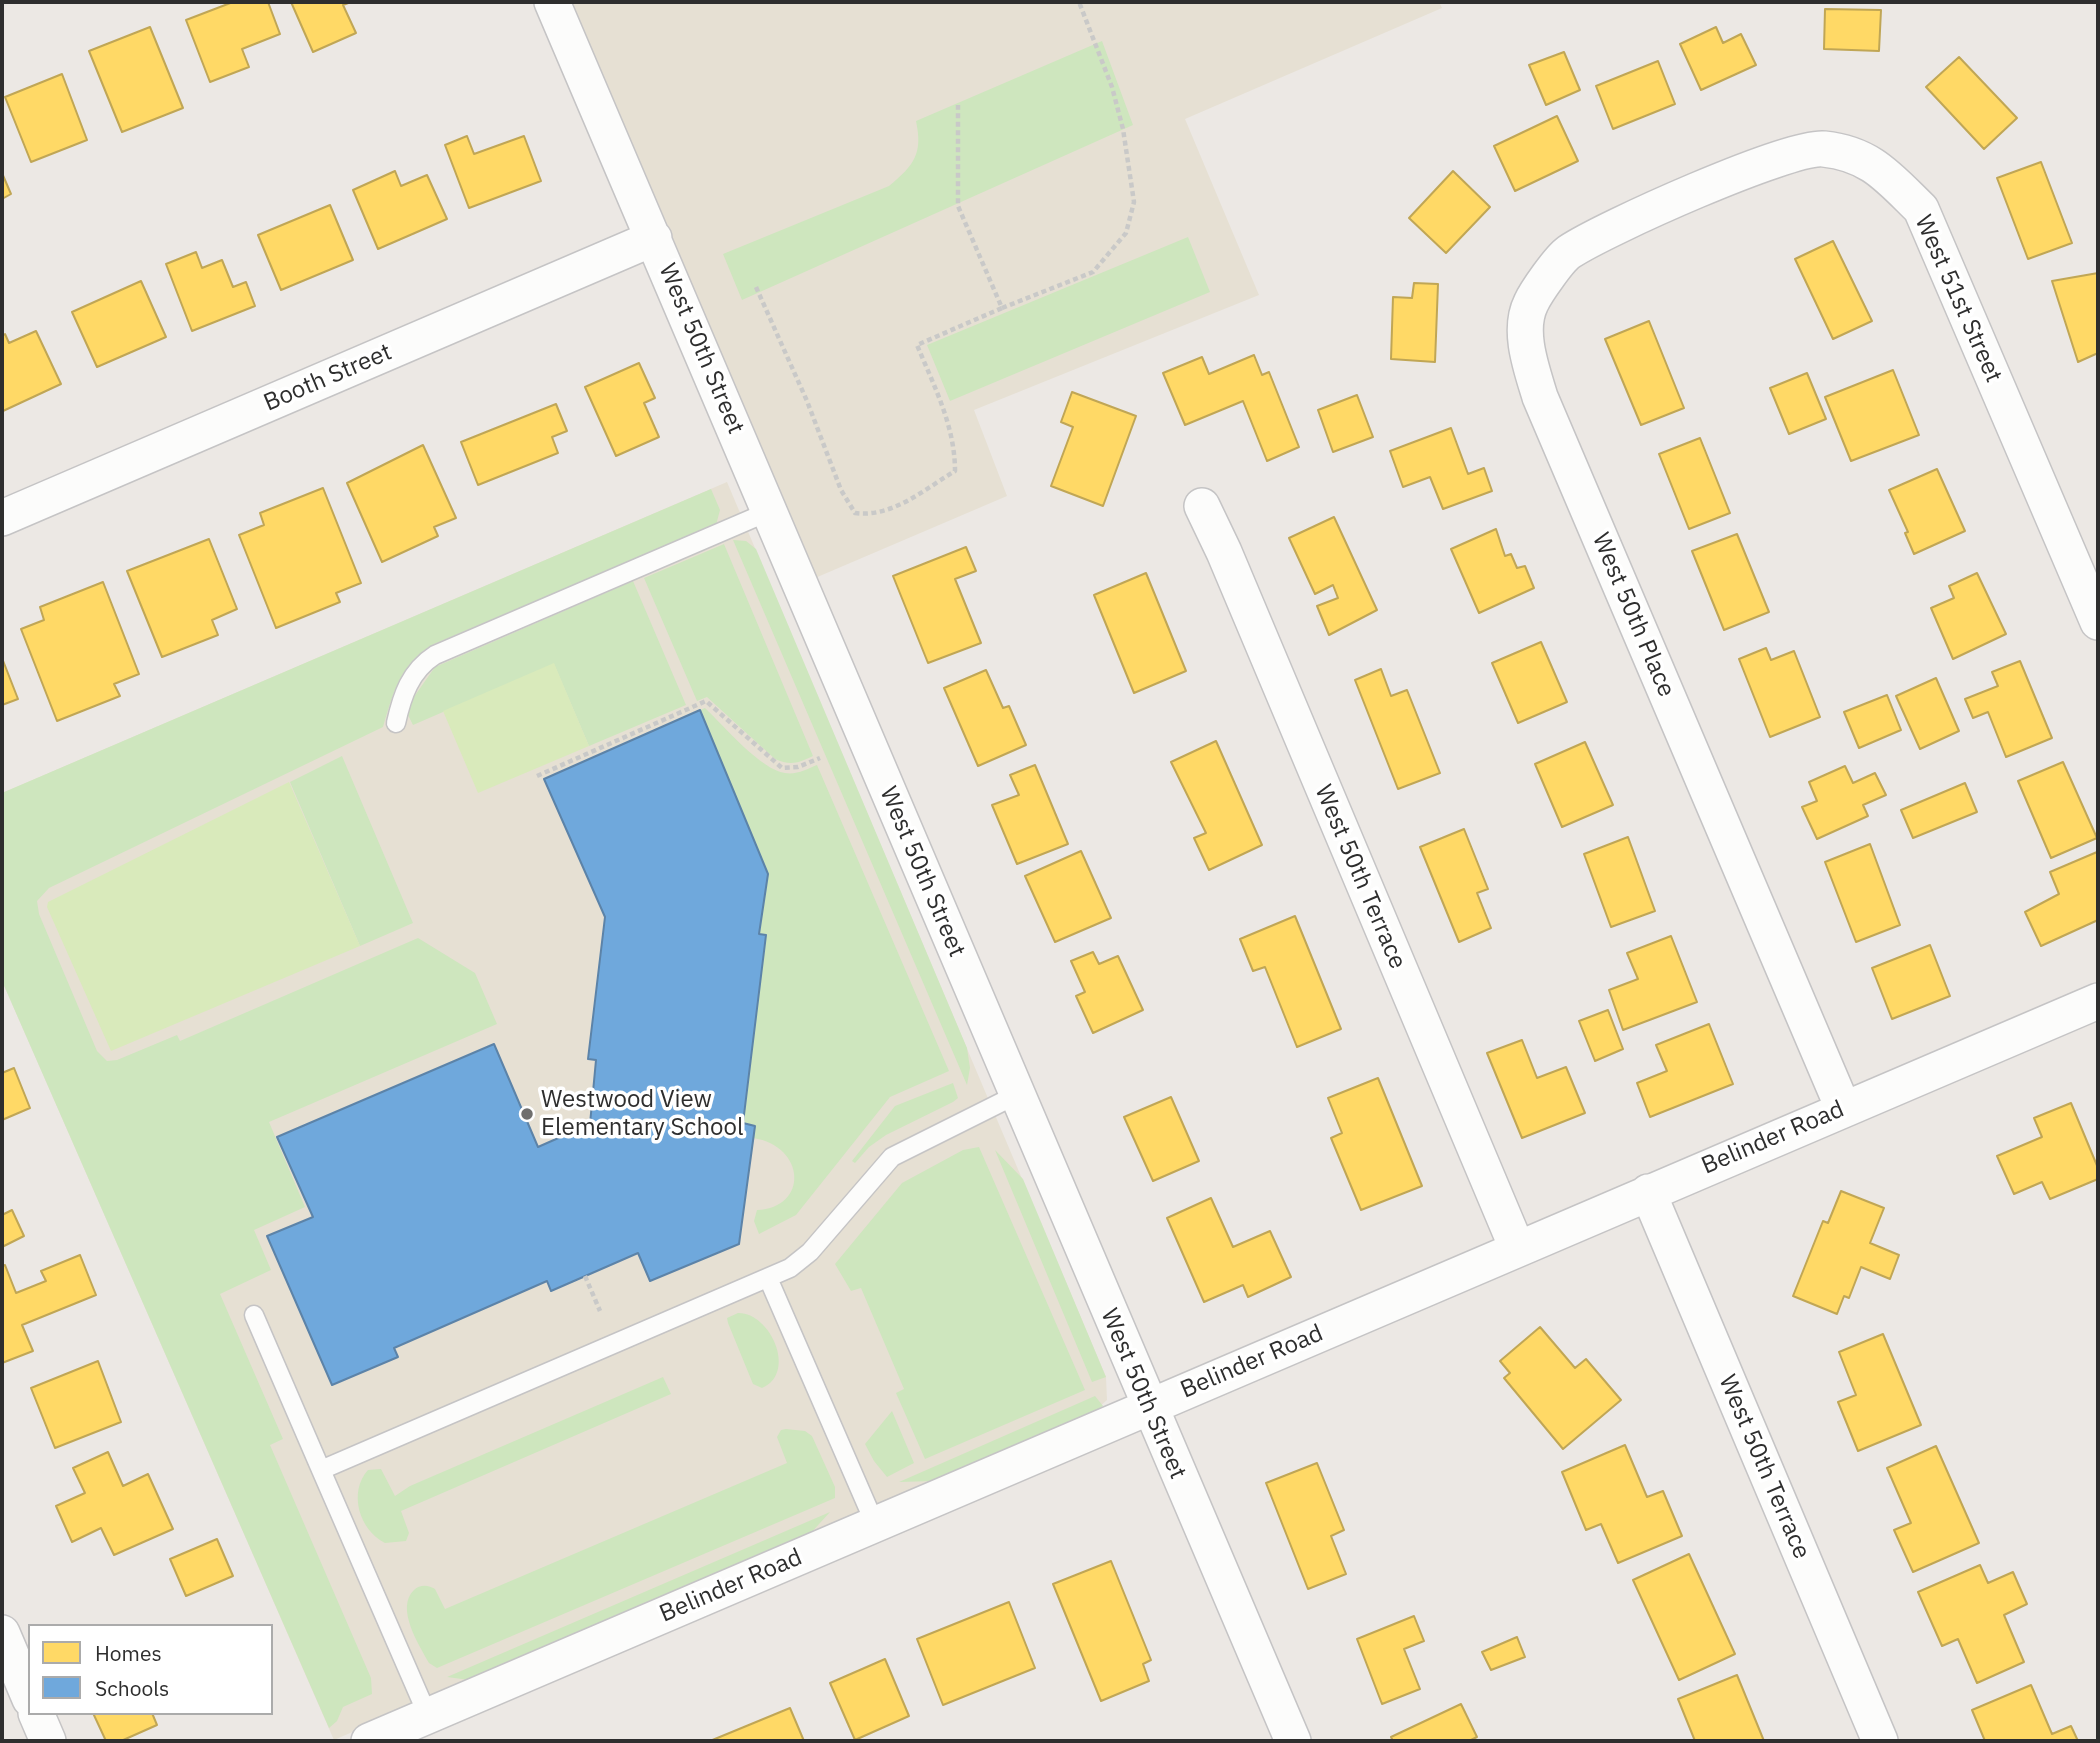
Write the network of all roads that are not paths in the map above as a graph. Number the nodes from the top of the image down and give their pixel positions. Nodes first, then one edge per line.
1 (552, 2) edge
2 (1695, 193) joint
3 (654, 238) junction
4 (1202, 506) dead end
5 (770, 511) junction
6 (2, 518) edge
7 (2098, 622) edge
8 (396, 723) dead end
9 (2098, 1001) edge
10 (1016, 1094) junction
11 (1843, 1108) junction
12 (1648, 1192) junction
13 (1517, 1248) junction
14 (768, 1278) junction
15 (254, 1315) dead end
16 (1148, 1406) junction
17 (321, 1470) junction
18 (876, 1524) junction
19 (2, 1633) edge
20 (28, 1694) edge
21 (37, 1715) edge
22 (428, 1716) junction
23 (48, 1741) edge
24 (369, 1741) edge
25 (1293, 1741) edge
26 (1880, 1741) edge

1 - 3 street, West 50th Street
2 - 7 street, West 51st Street
2 - 11 street, West 50th Place
3 - 5 street, West 50th Street
3 - 6 street, Booth Street
4 - 13 street, West 50th Terrace
5 - 8 lane
5 - 10 street, West 50th Street
9 - 11 street, Belinder Road
10 - 14 lane
10 - 16 street, West 50th Street
11 - 12 street, Belinder Road
12 - 13 street, Belinder Road
12 - 26 street, West 50th Terrace
13 - 16 street, Belinder Road
14 - 17 lane
14 - 18 lane
15 - 17 lane
16 - 18 street, Belinder Road
16 - 25 street, West 50th Street
17 - 22 lane
18 - 22 street, Belinder Road
19 - 20 street
21 - 23 street
22 - 24 street, Belinder Road

